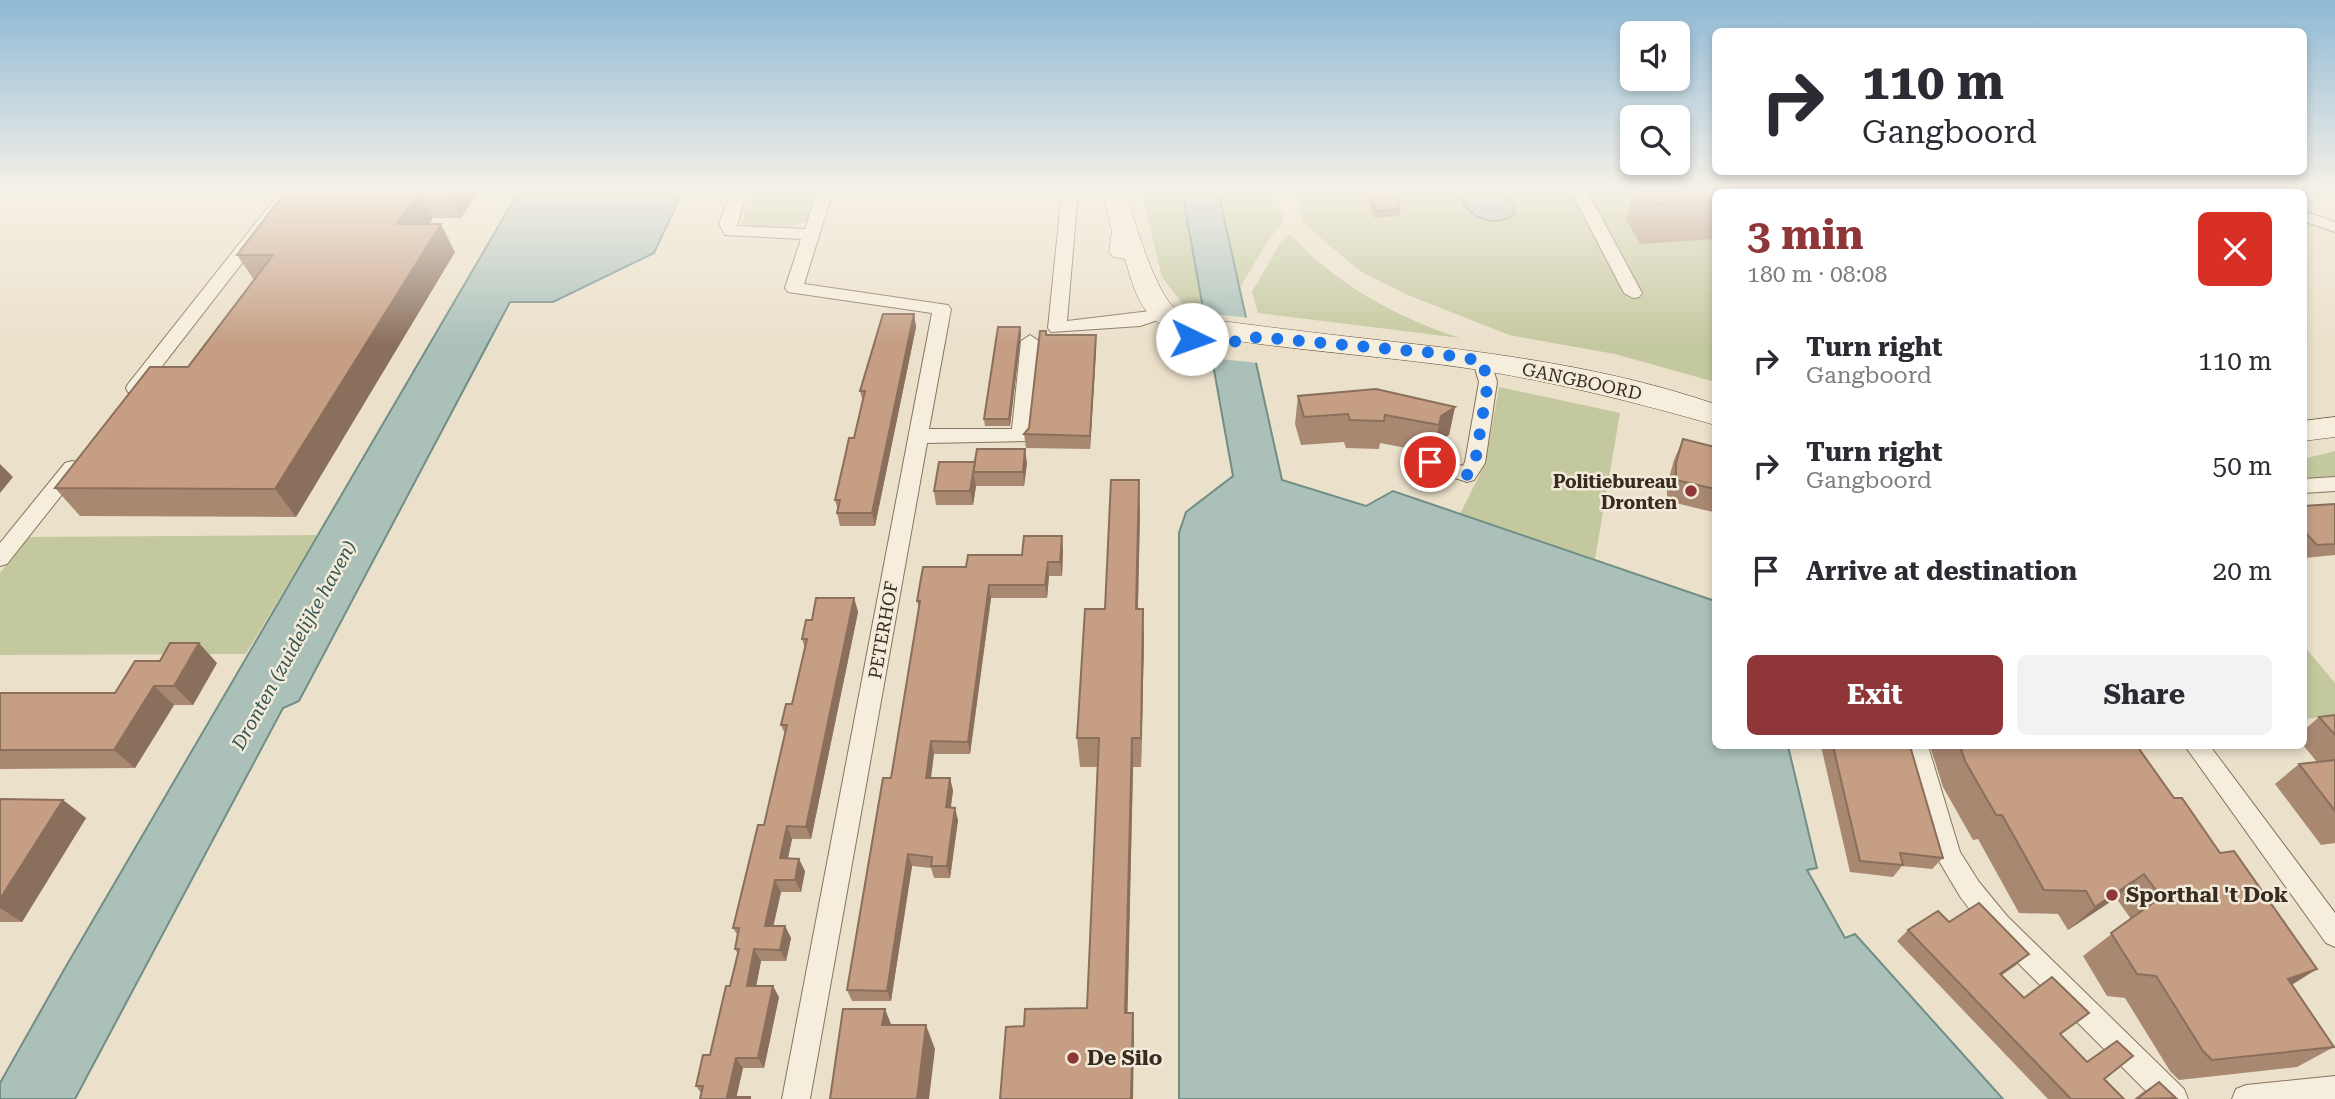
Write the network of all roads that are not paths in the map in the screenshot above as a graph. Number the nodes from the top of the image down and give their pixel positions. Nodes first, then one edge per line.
1 (249, 242) edge
2 (808, 242) edge
3 (1065, 242) edge
4 (1123, 242) edge
5 (1606, 242) edge
6 (1633, 293) dead end
7 (1151, 317) junction
8 (1030, 341) dead end
9 (1482, 361) junction
10 (1681, 402) junction
11 (1712, 404) edge
12 (119, 408) edge
13 (1712, 414) edge
14 (2335, 427) edge
15 (2307, 430) edge
16 (919, 436) junction
17 (2307, 438) edge
18 (2335, 439) edge
19 (84, 452) edge
20 (1430, 462) dead end
21 (2335, 484) edge
22 (2307, 486) edge
23 (0, 558) edge
24 (1917, 749) edge
25 (2199, 749) edge
26 (2335, 934) edge
27 (2335, 1090) edge
28 (796, 1099) edge
29 (2174, 1099) edge
30 (2246, 1099) edge

1 - 12 street
2 - 16 street, PETERHOF
3 - 7 street
4 - 7 main road
5 - 6 street
7 - 9 main road, GANGBOORD
8 - 16 street
9 - 10 main road, GANGBOORD
9 - 20 street
10 - 11 main road, GANGBOORD
10 - 13 main road, GANGBOORD
14 - 15 main road
16 - 28 street, PETERHOF
17 - 18 main road
19 - 23 street
21 - 22 street
24 - 29 street
25 - 26 street
27 - 30 street

